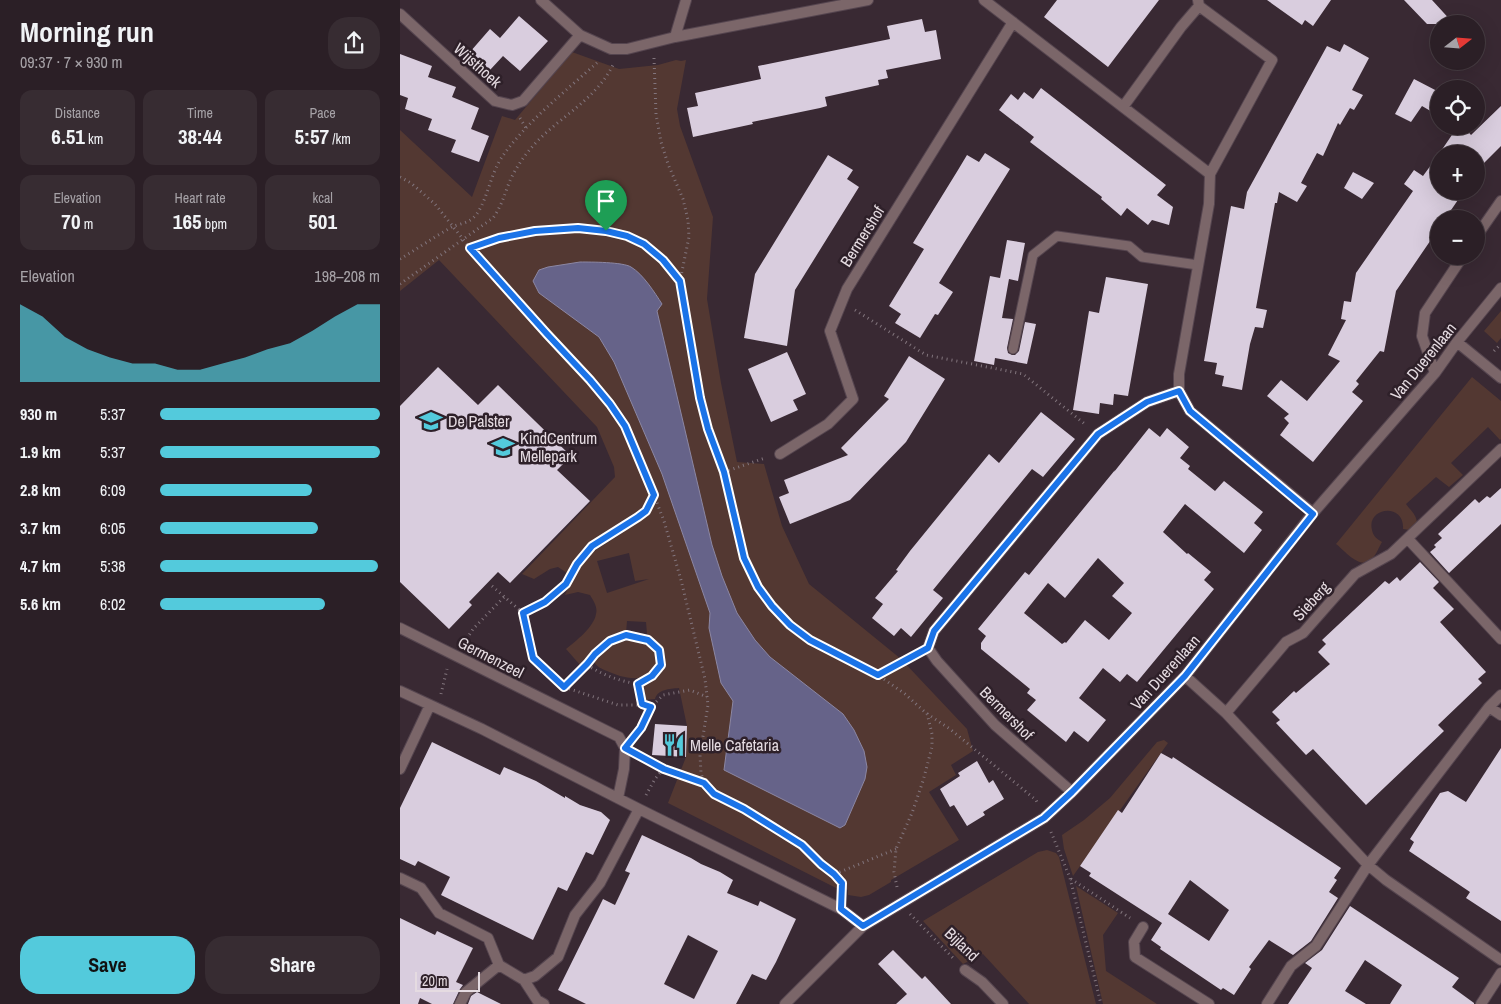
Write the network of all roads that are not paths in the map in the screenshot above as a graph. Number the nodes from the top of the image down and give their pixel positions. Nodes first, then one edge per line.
1 (541, 0) edge
2 (686, 0) edge
3 (868, 0) edge
4 (984, 0) edge
5 (1198, 3) edge
6 (400, 14) edge
7 (1013, 22) junction
8 (580, 35) junction
9 (675, 37) junction
10 (1123, 106) junction
11 (1210, 174) junction
12 (1501, 201) edge
13 (1485, 224) edge
14 (1198, 265) junction
15 (1457, 265) edge
16 (1501, 288) edge
17 (1457, 342) junction
18 (1013, 349) dead end
19 (1435, 373) junction
20 (1501, 378) edge
21 (1179, 391) junction
22 (1501, 449) edge
23 (780, 454) dead end
24 (1313, 514) junction
25 (1408, 540) junction
26 (400, 628) edge
27 (1501, 639) edge
28 (1185, 676) junction
29 (400, 691) edge
30 (1501, 695) edge
31 (430, 706) junction
32 (1489, 707) junction
33 (1226, 713) junction
34 (1501, 716) edge
35 (400, 769) edge
36 (1072, 792) junction
37 (618, 798) junction
38 (639, 809) junction
39 (1368, 865) junction
40 (400, 878) edge
41 (863, 926) junction
42 (1142, 927) road end
43 (1501, 960) edge
44 (499, 965) junction
45 (965, 970) road end
46 (1501, 973) edge
47 (524, 980) junction
48 (460, 1004) edge
49 (544, 1004) edge
50 (785, 1004) edge
51 (1003, 1004) edge
52 (1209, 1004) edge
53 (1267, 1004) edge
54 (1481, 1004) edge

1 - 8 street
2 - 9 street
3 - 9 street
4 - 7 street
5 - 10 street
5 - 11 street
6 - 8 street, Wijsthoek
7 - 10 street
7 - 23 street, Bermershof
8 - 9 street
10 - 11 street
11 - 14 street
12 - 13 street
14 - 18 lane
14 - 21 street
15 - 19 street
16 - 17 street, Van Duerenlaan
17 - 19 street, Van Duerenlaan
17 - 20 street
19 - 24 street, Van Duerenlaan
21 - 24 street
21 - 36 street, Bermershof
22 - 25 street, Sieberg
24 - 28 street, Van Duerenlaan
25 - 27 street
25 - 33 street, Sieberg
26 - 37 street, Germenzeel
28 - 33 street
28 - 36 street, Van Duerenlaan
29 - 31 street
30 - 32 street
31 - 35 street
31 - 37 street
32 - 34 street
32 - 39 street
33 - 39 street
36 - 41 street, Van Duerenlaan
37 - 38 street
38 - 41 street
38 - 47 street
39 - 43 street
39 - 53 street
40 - 44 street
41 - 50 street, Van Duerenlaan
42 - 52 street
44 - 47 street
44 - 48 street
45 - 51 street, Bijland
46 - 54 street
47 - 49 street

